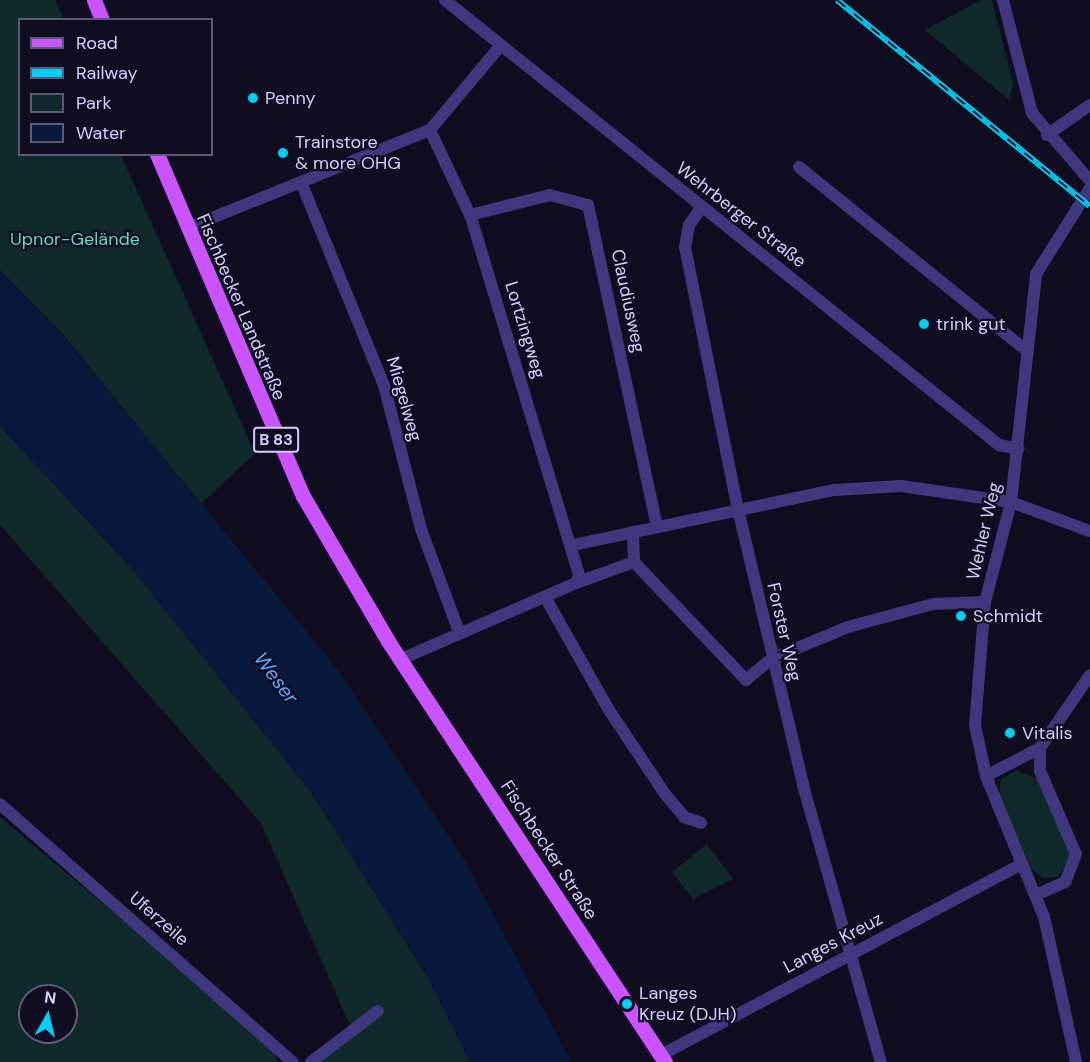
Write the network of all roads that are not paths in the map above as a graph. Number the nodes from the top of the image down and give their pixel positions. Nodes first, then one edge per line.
1 (94, 0) edge
2 (445, 0) edge
3 (1003, 0) edge
4 (101, 18) edge
5 (501, 45) junction
6 (1090, 105) edge
7 (430, 130) junction
8 (1047, 135) junction
9 (158, 156) edge
10 (799, 167) dead end
11 (1090, 181) edge
12 (301, 182) junction
13 (1090, 188) edge
14 (701, 208) junction
15 (470, 215) junction
16 (187, 228) junction
17 (1028, 352) junction
18 (1019, 449) junction
19 (1011, 502) junction
20 (738, 509) junction
21 (657, 526) junction
22 (1090, 531) edge
23 (633, 532) junction
24 (573, 545) junction
25 (634, 562) junction
26 (576, 583) junction
27 (545, 597) junction
28 (985, 602) junction
29 (459, 632) junction
30 (771, 659) junction
31 (399, 660) junction
32 (1090, 675) edge
33 (1040, 748) junction
34 (986, 776) junction
35 (0, 804) edge
36 (701, 823) dead end
37 (1022, 864) junction
38 (1036, 895) junction
39 (851, 954) junction
40 (378, 1011) dead end
41 (663, 1058) edge
42 (293, 1062) edge
43 (311, 1062) edge
44 (881, 1062) edge
45 (1076, 1062) edge

1 - 4 main road
2 - 5 street, Wehrberger Straße
3 - 8 street
5 - 7 street
5 - 14 street, Wehrberger Straße
6 - 8 street
7 - 12 street
7 - 15 street, Lortzingweg
8 - 11 street
9 - 16 main road, Fischbecker Landstraße / B 83
10 - 17 street
12 - 16 street
12 - 29 street, Miegelweg
13 - 17 street, Wehler Weg
14 - 18 street, Wehrberger Straße
14 - 20 street, Forster Weg
15 - 21 street, Claudiusweg
15 - 24 street, Lortzingweg
16 - 31 main road, Fischbecker Landstraße / B 83
17 - 18 street, Wehler Weg
18 - 19 street, Wehler Weg
19 - 20 street
19 - 22 street
19 - 28 street, Wehler Weg
20 - 21 street
20 - 30 street, Forster Weg
21 - 23 street
23 - 24 street
23 - 25 street
24 - 26 street, Lortzingweg
25 - 26 street
25 - 30 street
26 - 27 street
27 - 29 street
27 - 36 street
28 - 30 street
28 - 34 street, Wehler Weg
29 - 31 street
30 - 39 street, Forster Weg
31 - 41 main road, Fischbecker Straße / B 83
32 - 33 street
33 - 34 street
33 - 38 street
34 - 37 street, Wehler Weg
35 - 42 street, Uferzeile
37 - 38 street, Wehler Weg
37 - 39 street, Langes Kreuz
38 - 45 street, Wehler Weg
39 - 41 street, Langes Kreuz
39 - 44 street, Forster Weg
40 - 43 street

